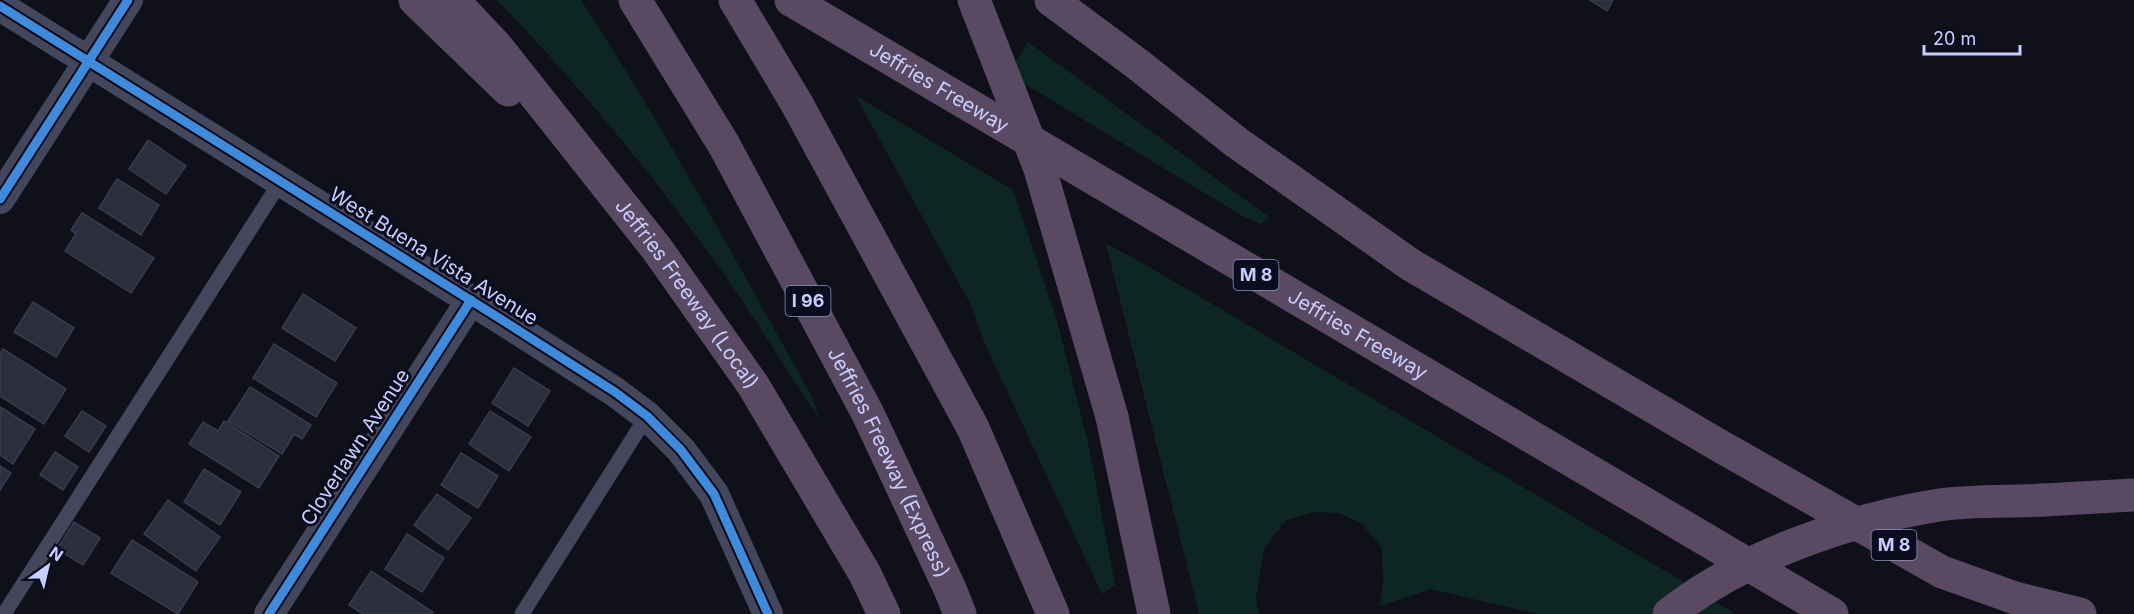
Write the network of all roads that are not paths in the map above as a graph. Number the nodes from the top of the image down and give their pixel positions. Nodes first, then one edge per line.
1 (128, 0) edge
2 (415, 0) edge
3 (453, 0) edge
4 (635, 0) edge
5 (735, 0) edge
6 (791, 0) edge
7 (974, 0) edge
8 (1051, 0) edge
9 (1071, 0) edge
10 (0, 6) edge
11 (88, 61) junction
12 (1136, 63) junction
13 (280, 182) junction
14 (0, 199) edge
15 (657, 249) junction
16 (471, 300) junction
17 (647, 416) junction
18 (2134, 495) edge
19 (4, 614) edge
20 (269, 614) edge
21 (522, 614) edge
22 (768, 614) edge
23 (884, 614) edge
24 (960, 614) edge
25 (1053, 614) edge
26 (1154, 614) edge
27 (1669, 614) edge
28 (1832, 614) edge
29 (2080, 614) edge

1 - 11 street
2 - 15 highway
3 - 15 highway, Jeffries Freeway (Local)
4 - 24 highway, Jeffries Freeway (Express) / I 96
5 - 25 highway
6 - 28 highway, Jeffries Freeway / M 8
7 - 26 highway, bridge
8 - 12 highway
9 - 12 highway
10 - 11 street, West Buena Vista Avenue
11 - 13 street, West Buena Vista Avenue
11 - 14 street
12 - 29 highway, M 8
13 - 16 street, West Buena Vista Avenue
13 - 19 lane
15 - 23 highway, Jeffries Freeway (Local)
16 - 17 street, West Buena Vista Avenue
16 - 20 street, Cloverlawn Avenue
17 - 21 lane
17 - 22 street, West Buena Vista Avenue
18 - 27 highway, bridge

